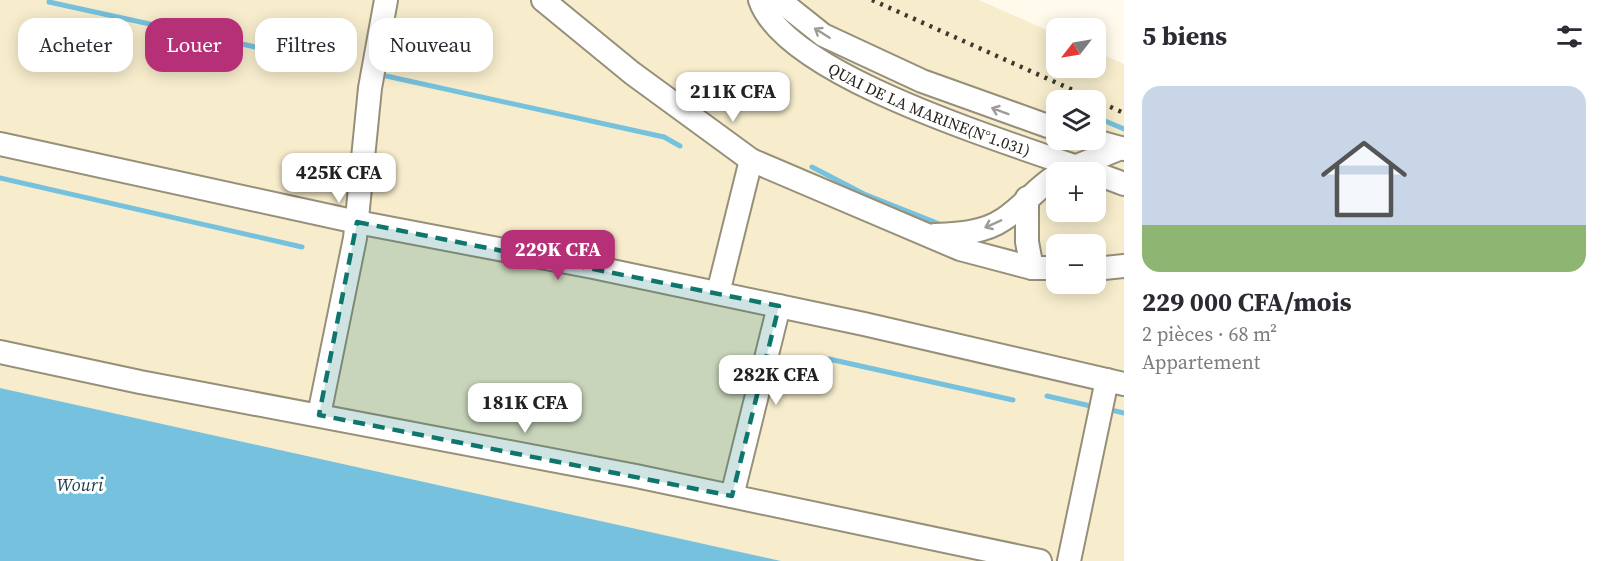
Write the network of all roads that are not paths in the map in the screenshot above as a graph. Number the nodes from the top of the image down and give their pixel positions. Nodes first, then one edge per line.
1 (386, 0) edge
2 (543, 0) edge
3 (760, 0) edge
4 (779, 0) edge
5 (1046, 125) edge
6 (0, 144) edge
7 (1106, 144) edge
8 (1122, 149) edge
9 (751, 160) junction
10 (1053, 162) edge
11 (1088, 162) edge
12 (1106, 179) edge
13 (1046, 184) edge
14 (1124, 184) edge
15 (1027, 198) junction
16 (357, 222) junction
17 (930, 235) junction
18 (1124, 266) edge
19 (1032, 268) junction
20 (1046, 268) edge
21 (1106, 268) edge
22 (718, 293) junction
23 (779, 306) junction
24 (0, 352) edge
25 (1115, 382) edge
26 (319, 415) junction
27 (732, 496) junction
28 (1040, 561) edge
29 (1069, 561) edge

1 - 16 street
2 - 9 street
3 - 10 street, QUAI DE LA MARINE(N°1.031)
5 -> 4 street, QUAI DE LA MARINE(N°1.031)
6 - 16 street
7 - 8 street
8 - 11 street
9 - 17 street
9 - 22 street
12 - 14 street, QUAI DE LA MARINE(N°1.031)
13 - 15 street
15 -> 17 street
15 - 19 street
16 - 22 street
16 - 26 street
17 - 19 street
18 - 21 street
19 - 20 street
22 - 23 street
23 - 25 street
23 - 27 street
24 - 26 street
25 - 29 street
26 - 27 street
27 - 28 street

